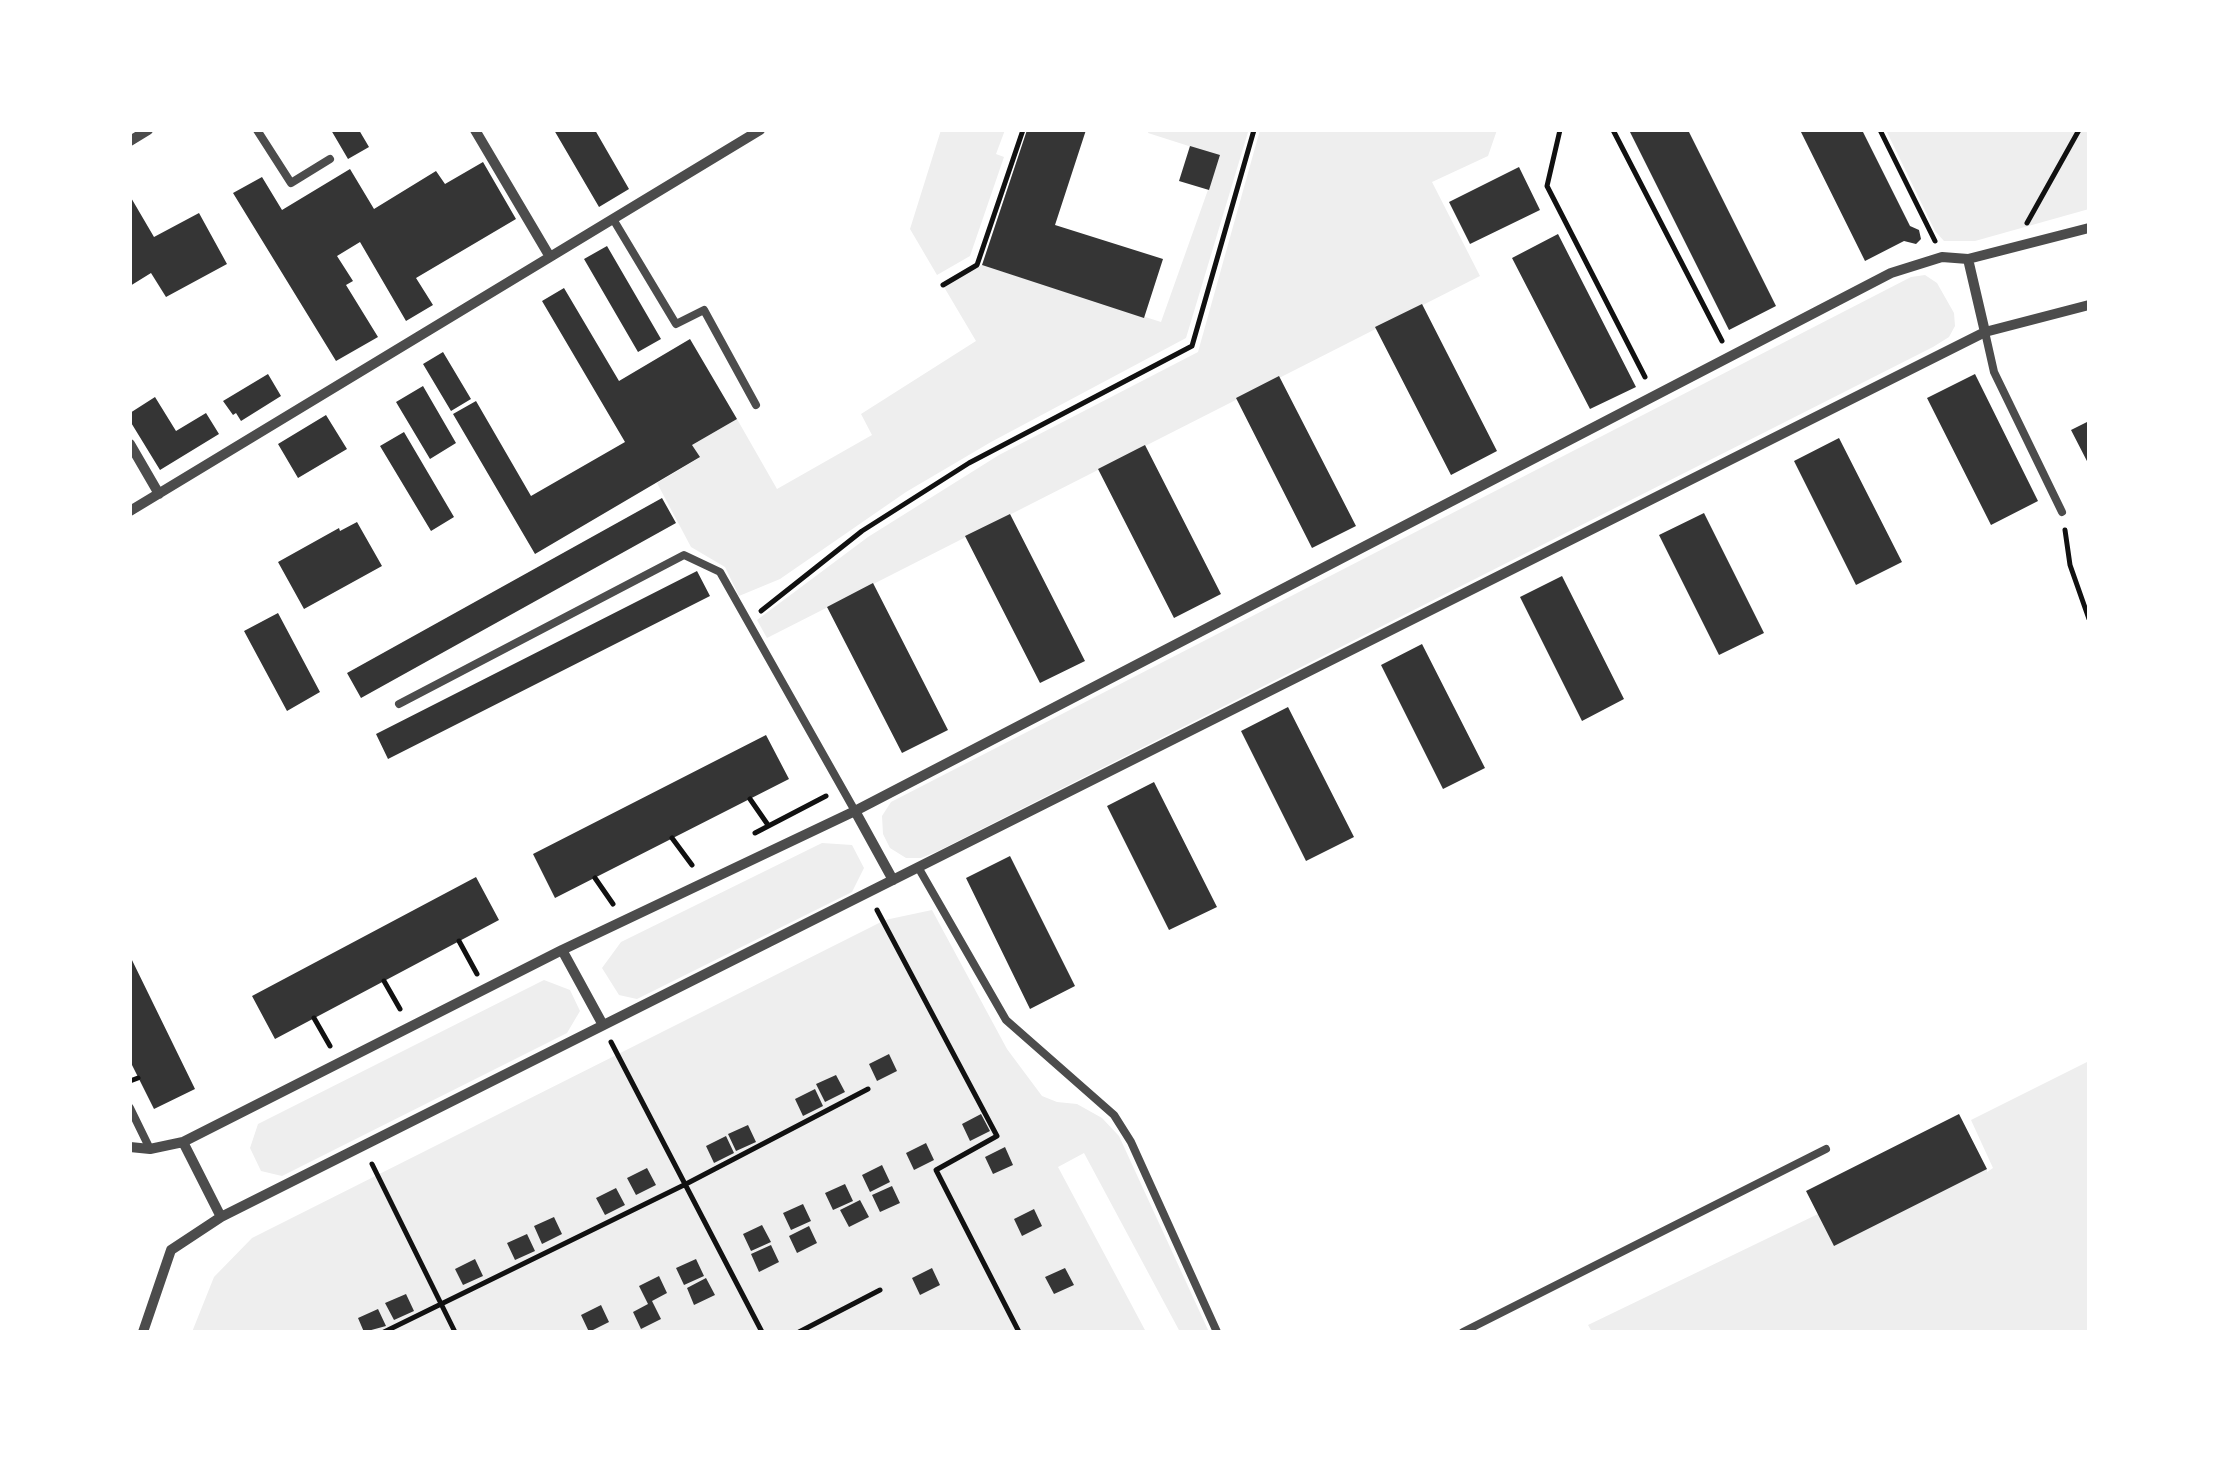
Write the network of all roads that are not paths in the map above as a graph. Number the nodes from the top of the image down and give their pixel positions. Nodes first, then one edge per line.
1 (148, 130) edge
2 (258, 130) edge
3 (474, 130) edge
4 (760, 130) edge
5 (130, 141) edge
6 (330, 159) dead end
7 (613, 218) junction
8 (2089, 228) edge
9 (550, 257) junction
10 (1968, 259) junction
11 (2089, 305) edge
12 (1985, 332) junction
13 (756, 405) dead end
14 (130, 444) edge
15 (159, 494) junction
16 (130, 512) edge
17 (2062, 512) road end
18 (399, 704) dead end
19 (855, 811) junction
20 (918, 868) junction
21 (892, 880) junction
22 (562, 950) junction
23 (602, 1025) junction
24 (130, 1108) edge
25 (183, 1142) junction
26 (130, 1147) edge
27 (150, 1149) junction
28 (1826, 1150) dead end
29 (220, 1218) junction
30 (143, 1332) edge
31 (1217, 1332) edge
32 (1463, 1332) edge

1 - 5 street
2 - 6 lane
3 - 9 street
4 - 7 street
7 - 9 street
7 - 13 lane
8 - 10 street
9 - 15 street
10 - 12 street
10 - 19 street
11 - 12 street
12 - 17 lane
12 - 20 street
14 - 15 street
15 - 16 street
18 - 19 lane
19 - 21 street
19 - 22 street
20 - 21 street
20 - 31 lane
21 - 23 street
22 - 23 street
22 - 25 street
23 - 29 street
24 - 27 lane
25 - 27 street
25 - 29 street
26 - 27 street
28 - 32 lane
29 - 30 street

